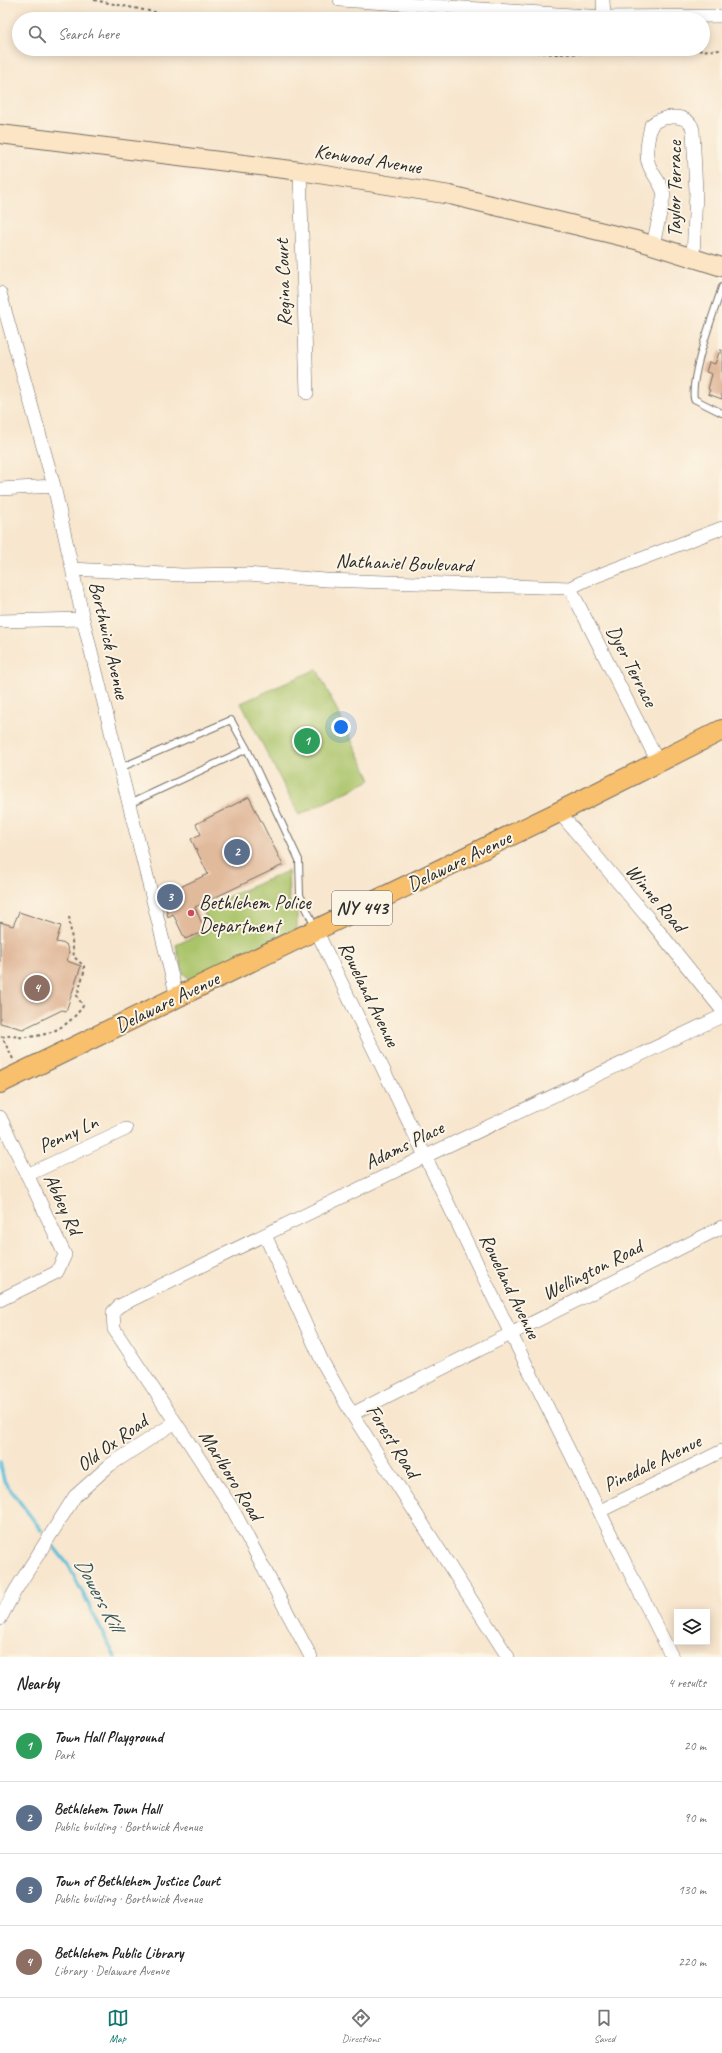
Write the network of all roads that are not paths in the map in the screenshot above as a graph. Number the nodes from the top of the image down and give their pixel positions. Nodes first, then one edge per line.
1 (340, 0) edge
2 (603, 0) edge
3 (362, 1) edge
4 (528, 12) edge
5 (604, 12) edge
6 (710, 16) edge
7 (722, 16) edge
8 (0, 134) edge
9 (300, 171) junction
10 (653, 245) junction
11 (693, 258) junction
12 (722, 267) edge
13 (722, 287) edge
14 (0, 294) edge
15 (307, 393) dead end
16 (722, 413) edge
17 (54, 486) junction
18 (0, 489) edge
19 (722, 528) edge
20 (72, 569) junction
21 (570, 588) junction
22 (83, 618) junction
23 (0, 621) edge
24 (722, 730) edge
25 (247, 749) junction
26 (658, 762) junction
27 (120, 768) junction
28 (128, 805) junction
29 (559, 812) junction
30 (316, 930) junction
31 (177, 997) junction
32 (722, 1010) edge
33 (722, 1016) edge
34 (0, 1084) edge
35 (0, 1117) edge
36 (126, 1129) dead end
37 (426, 1156) junction
38 (28, 1175) junction
39 (722, 1227) edge
40 (265, 1234) junction
41 (0, 1300) edge
42 (113, 1319) joint
43 (511, 1334) junction
44 (352, 1414) junction
45 (174, 1423) junction
46 (722, 1451) edge
47 (600, 1511) junction
48 (0, 1619) edge
49 (311, 1657) edge
50 (508, 1657) edge
51 (672, 1657) edge

1 - 3 street
2 - 5 street
3 - 4 street
6 - 7 street
8 - 9 main road, Kenwood Avenue
9 - 10 main road, Kenwood Avenue
9 - 15 street, Regina Court
10 - 11 main road, Kenwood Avenue
10 - 11 street, Taylor Terrace
11 - 12 main road, Kenwood Avenue
13 - 16 lane
14 - 17 street, Borthwick Avenue
17 - 18 street
17 - 20 street, Borthwick Avenue
19 - 21 street, Nathaniel Boulevard
20 - 21 street, Nathaniel Boulevard
20 - 22 street, Borthwick Avenue
21 - 26 street, Dyer Terrace
22 - 23 street
22 - 27 street, Borthwick Avenue
24 - 26 main road, Delaware Avenue / NY 443
25 - 27 lane
25 - 28 lane
25 - 30 lane
26 - 29 main road, Delaware Avenue / NY 443
27 - 28 street, Borthwick Avenue
28 - 31 street, Borthwick Avenue
29 - 30 main road, Delaware Avenue / NY 443
29 - 32 street, Winne Road
30 - 31 main road, Delaware Avenue / NY 443
30 - 37 street, Roweland Avenue
31 - 34 main road, Delaware Avenue / NY 443
33 - 37 street, Adams Place
35 - 38 street, Abbey Rd
36 - 38 street, Penny Ln
37 - 40 street, Adams Place
37 - 43 street, Roweland Avenue
38 - 41 street, Abbey Rd
39 - 43 street, Wellington Road
40 - 42 street, Adams Place
40 - 44 street, Forest Road
42 - 45 street, Marlboro Road
43 - 44 street, Wellington Road
43 - 47 street, Roweland Avenue
44 - 50 street, Forest Road
45 - 48 street, Old Ox Road
45 - 49 street, Marlboro Road
46 - 47 street, Pinedale Avenue
47 - 51 street, Roweland Avenue

